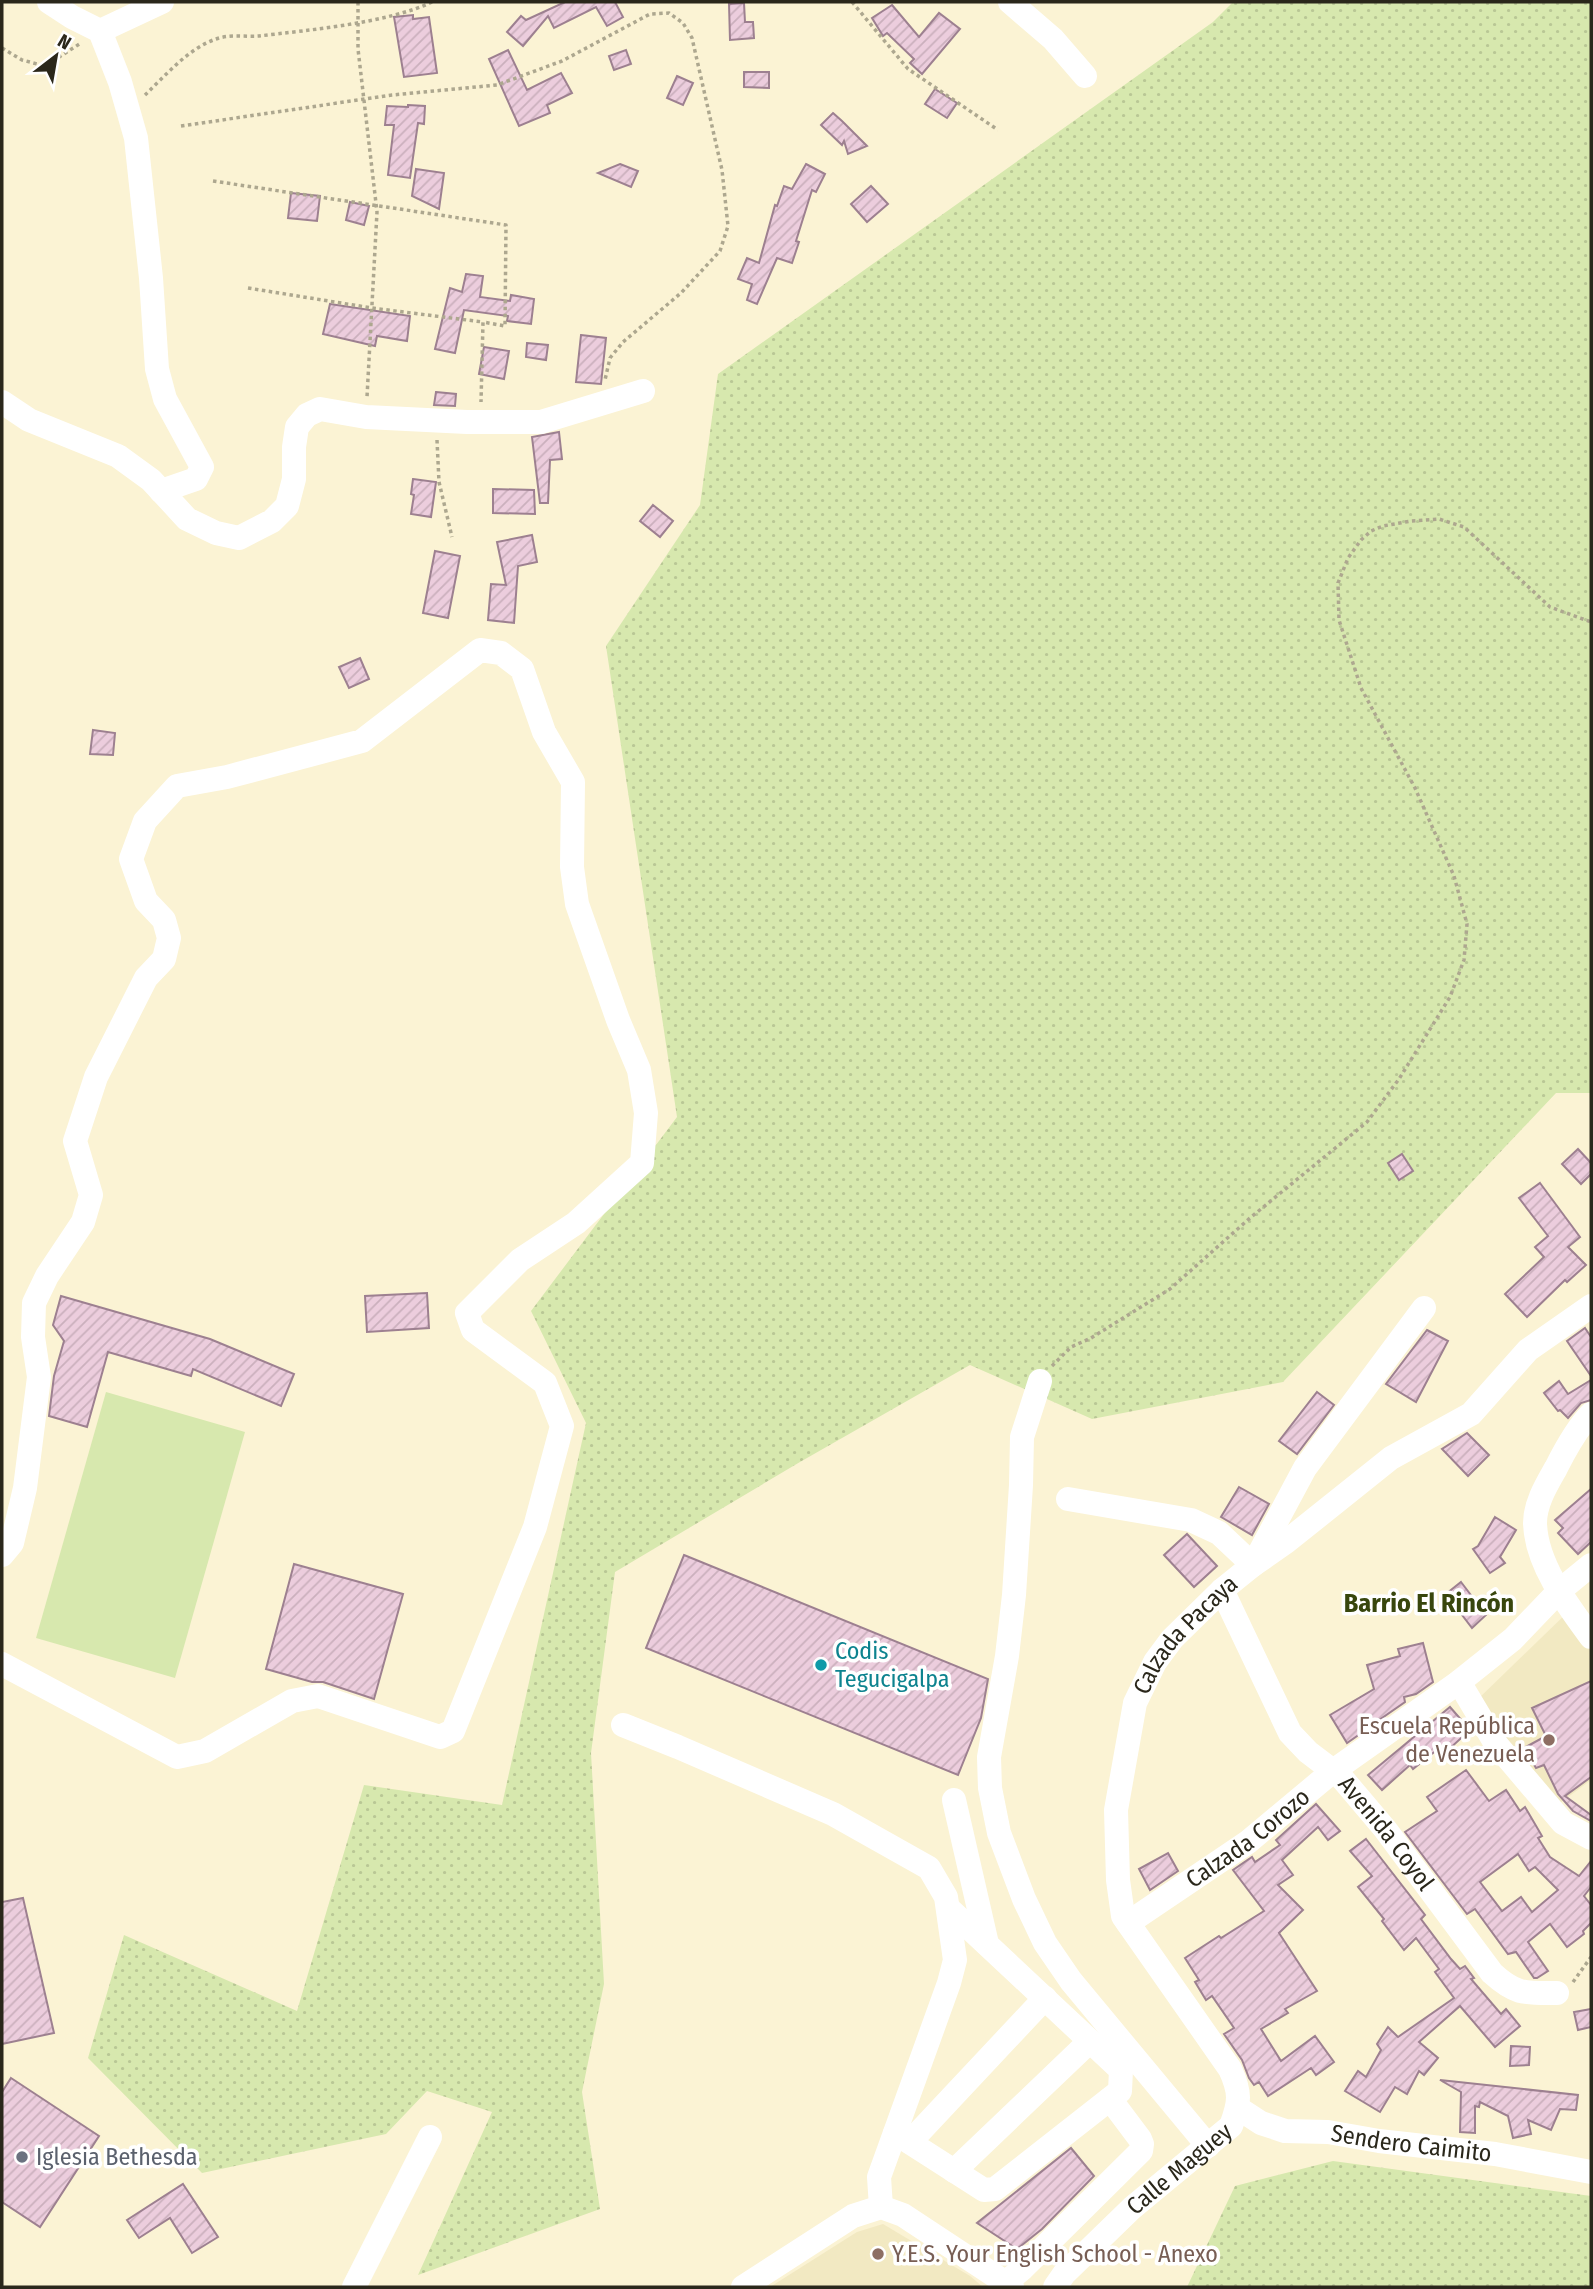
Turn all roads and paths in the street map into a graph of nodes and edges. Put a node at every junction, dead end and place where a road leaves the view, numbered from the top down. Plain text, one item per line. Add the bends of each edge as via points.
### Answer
1 (49, 2) edge
2 (162, 2) edge
3 (358, 2) edge
4 (432, 2) edge
5 (852, 2) edge
6 (1010, 2) edge
7 (358, 22) junction
8 (100, 31) junction
9 (2, 48) edge
10 (1085, 76) dead end
11 (364, 101) junction
12 (128, 110) junction
13 (181, 126) dead end
14 (998, 130) dead end
15 (213, 181) dead end
16 (376, 207) junction
17 (248, 288) dead end
18 (372, 308) junction
19 (483, 322) junction
20 (643, 391) dead end
21 (2, 402) edge
22 (605, 402) junction
23 (366, 417) junction
24 (436, 420) junction
25 (480, 422) junction
26 (161, 491) junction
27 (452, 537) dead end
28 (1591, 622) edge
29 (1591, 1306) edge
30 (1424, 1308) dead end
31 (1040, 1381) joint
32 (1591, 1414) edge
33 (1068, 1499) dead end
34 (2, 1555) edge
35 (1253, 1565) junction
36 (1591, 1565) edge
37 (1222, 1591) junction
38 (1558, 1592) junction
39 (1591, 1637) edge
40 (2, 1664) edge
41 (1459, 1682) junction
42 (623, 1726) dead end
43 (1333, 1771) junction
44 (954, 1800) dead end
45 (1591, 1838) edge
46 (948, 1908) junction
47 (1128, 1923) junction
48 (987, 1944) junction
49 (1591, 1957) edge
50 (1557, 1993) joint
51 (1045, 1998) junction
52 (1090, 2041) junction
53 (1110, 2099) junction
54 (1238, 2108) junction
55 (430, 2137) dead end
56 (902, 2137) junction
57 (1208, 2146) junction
58 (954, 2171) junction
59 (1591, 2172) edge
60 (881, 2207) junction
61 (1008, 2285) edge
62 (354, 2287) edge
63 (743, 2287) edge
64 (1055, 2287) edge

1 - 8 street
2 - 8 street
3 - 7 path
4 - 7 path
5 - 14 path via 908,69
6 - 10 street via 1053,38
7 - 11 path
7 - 12 path via 218,38 194,50
8 - 9 path via 45,65 22,60
8 - 12 street
11 - 13 path
11 - 16 path
11 - 22 path via 497,85 562,61 650,14 669,13 683,23 692,38 722,170 728,226 720,251 610,358
12 - 26 street via 136,138 157,369 164,399 202,467 196,479
15 - 16 path
16 - 18 path
16 - 19 path via 506,225 505,326
17 - 18 path
18 - 19 path
18 - 23 path
19 - 25 path
20 - 22 street
21 - 26 street via 29,420 118,456
22 - 25 street via 541,422
23 - 24 street
23 - 26 street via 320,409 307,415 297,427 294,479 287,506 272,521 239,538 187,519
24 - 25 street
24 - 27 path via 439,482
28 - 31 path via 1550,607 1464,527 1439,519 1411,522 1383,526 1361,540 1338,583 1339,620 1361,688 1415,788 1454,876 1468,924 1464,960 1450,997 1367,1122 1170,1289 1071,1347
29 - 35 street, Calzada Pacaya via 1528,1350 1471,1414 1391,1458
30 - 35 street via 1305,1468
31 - 57 street via 1022,1437 1014,1595 989,1757 989,1788 999,1833 1024,1899 1052,1952
32 - 38 street via 1541,1495 1535,1522
33 - 35 street via 1191,1520 1219,1533
34 - 40 street via 12,1543 25,1488 36,1405 39,1377 34,1303 83,1222 91,1195 75,1141 96,1077 146,978 164,958 169,938 164,919 146,901 131,859 145,821 177,786 362,741 480,650 502,653 522,669 544,732 573,782 572,867 577,905 639,1070 646,1114 642,1163 576,1223 520,1260 467,1313 473,1330 545,1383 562,1426 535,1527 453,1731 440,1737 318,1696 306,1697 205,1751 177,1757
35 - 37 street, Calzada Pacaya
36 - 38 street, Calzada Corozo
37 - 43 street, Avenida Coyol via 1290,1733
37 - 47 street, Calzada Pacaya via 1154,1662 1135,1703 1116,1810 1118,1880
38 - 39 street
38 - 41 street, Calzada Corozo via 1513,1639
41 - 43 street, Calzada Corozo
41 - 45 street via 1496,1744 1555,1814
42 - 46 street via 845,1821 929,1868 947,1897
43 - 47 street, Calzada Corozo via 1248,1842
43 - 50 street, Avenida Coyol via 1385,1829 1492,1973 1508,1988
44 - 48 street
46 - 48 street
46 - 56 street via 955,1959
47 - 54 street, Calzada Pacaya via 1230,2069 1239,2089
48 - 51 street
49 - 50 path via 1574,1981
51 - 52 street
51 - 56 street
52 - 53 street via 1121,2070 1120,2091
52 - 58 street
53 - 58 street via 995,2189 984,2190
53 - 61 street via 1140,2139 1140,2151
54 - 57 street, Calle Maguey via 1231,2126
54 - 59 street, Sendero Caimito via 1285,2131 1328,2132 1495,2154
55 - 62 street
56 - 58 street
56 - 60 street via 879,2177
57 - 64 street, Calle Maguey via 1132,2208
60 - 61 street via 903,2215
60 - 63 street via 853,2216

